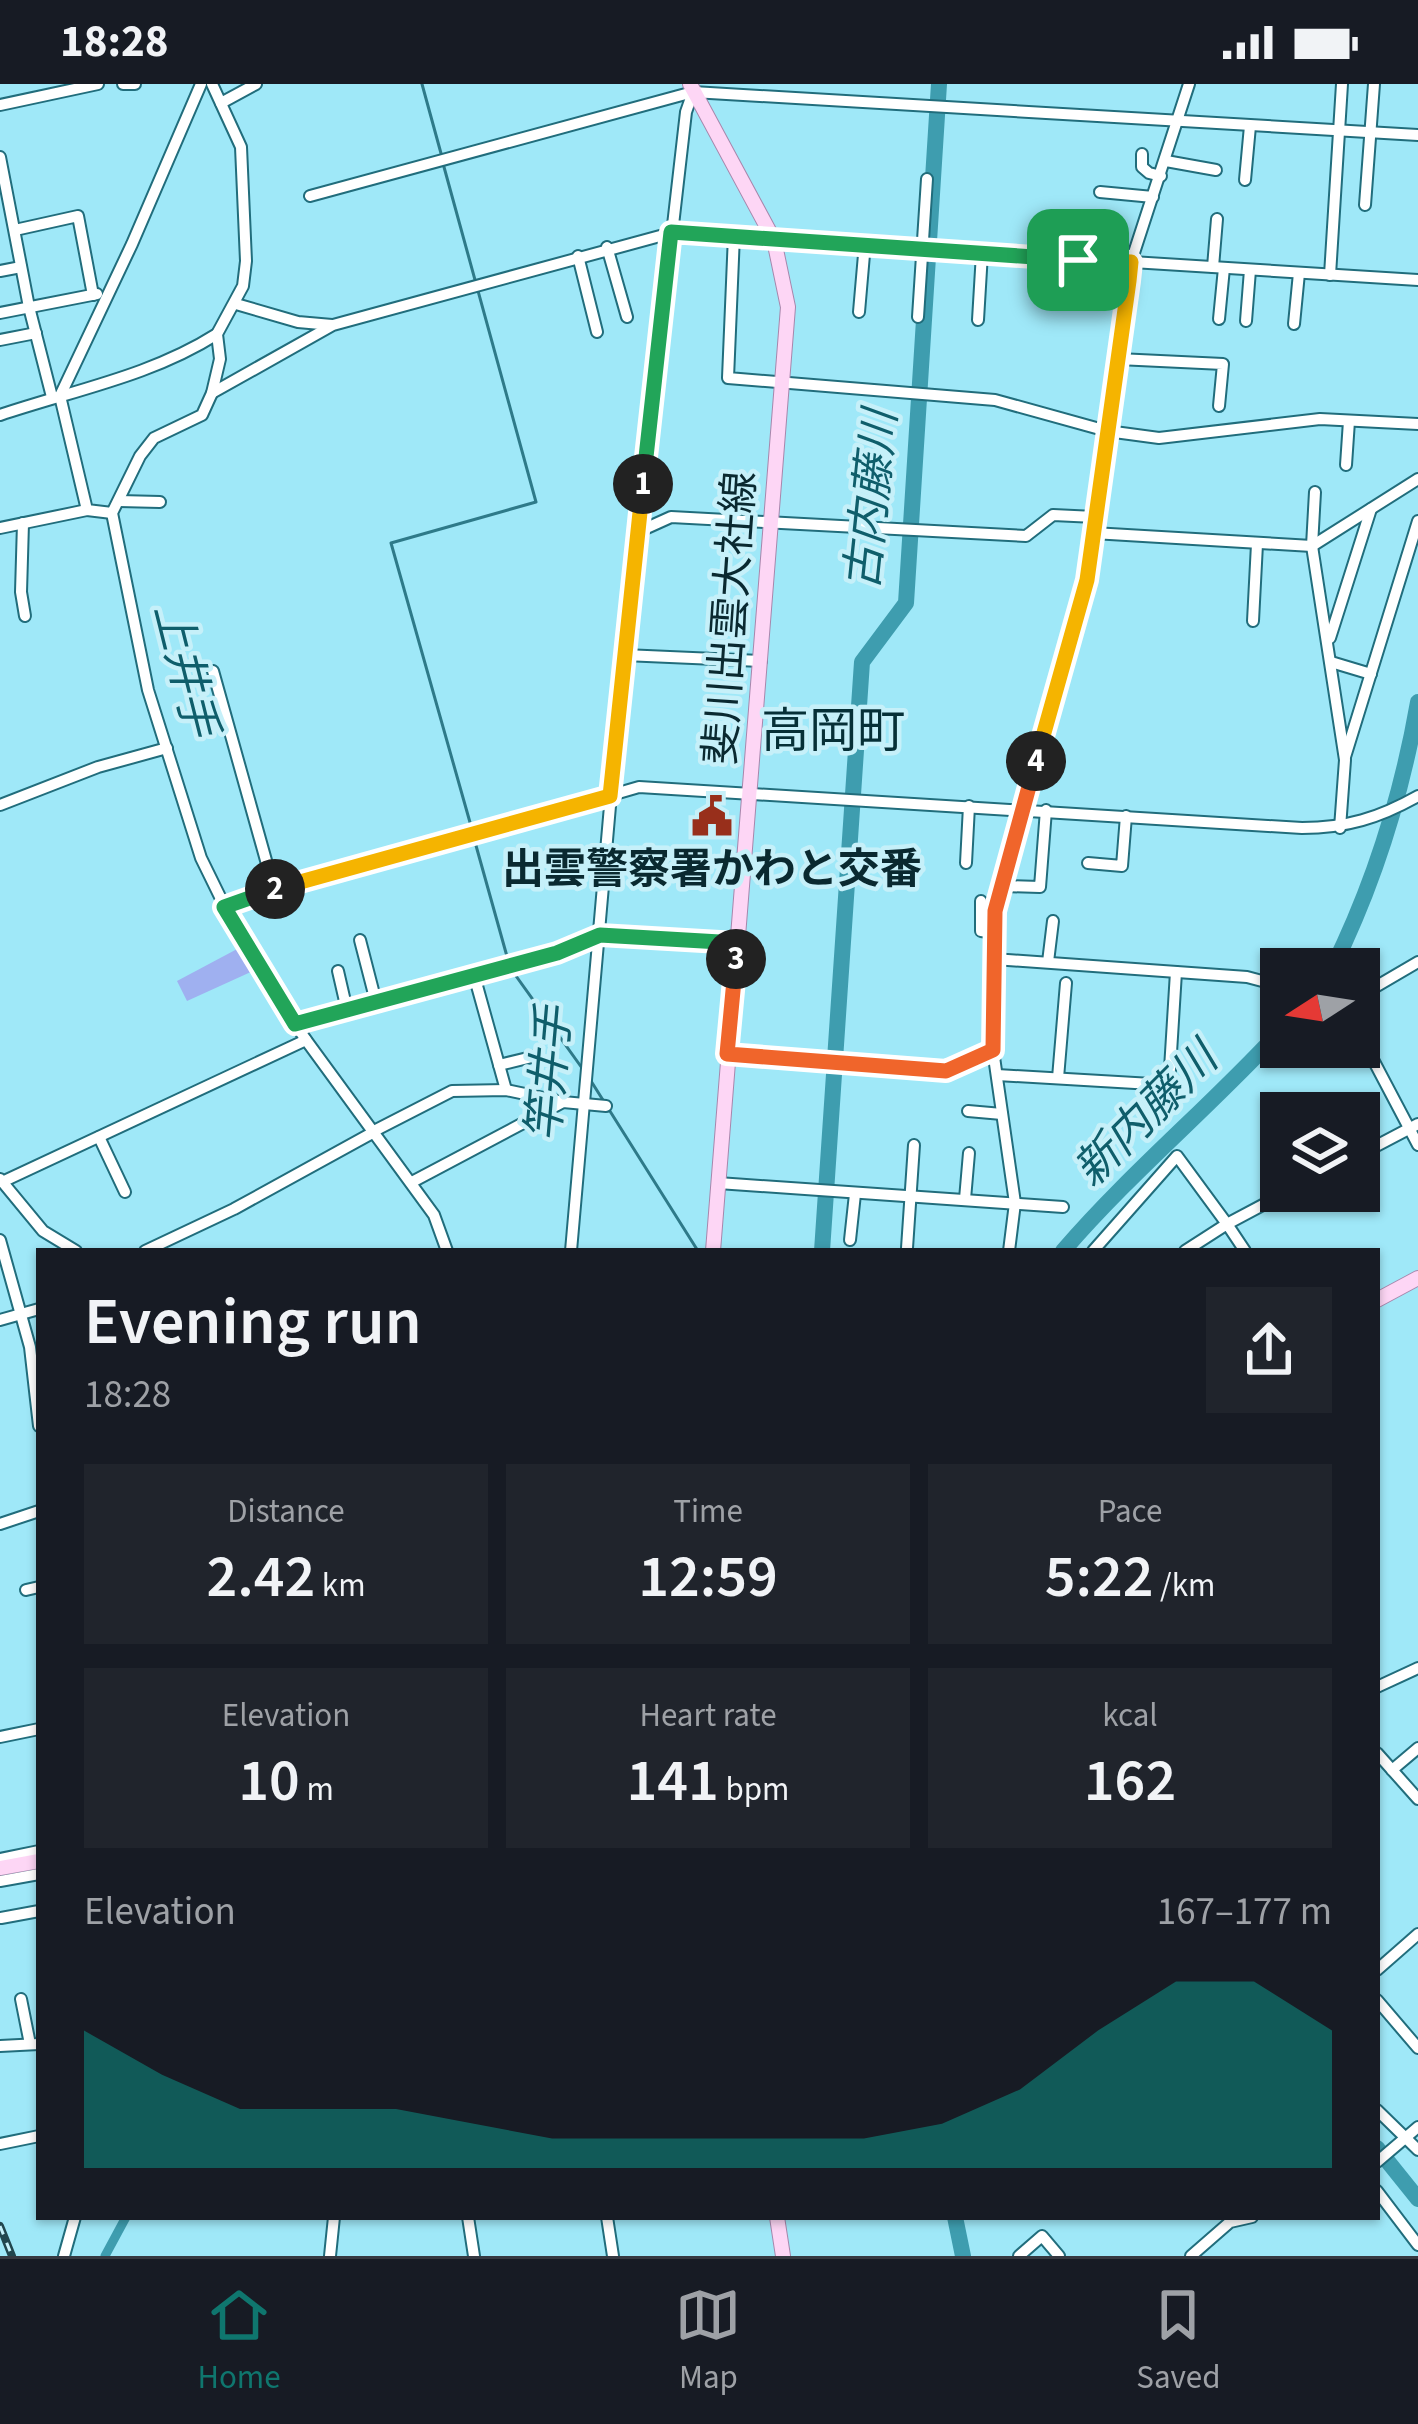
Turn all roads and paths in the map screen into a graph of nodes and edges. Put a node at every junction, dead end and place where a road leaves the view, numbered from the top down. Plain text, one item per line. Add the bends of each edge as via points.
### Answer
1 (98, 84) edge
2 (123, 84) edge
3 (135, 84) edge
4 (201, 84) edge
5 (212, 84) edge
6 (256, 84) edge
7 (1189, 84) edge
8 (1342, 84) edge
9 (1374, 84) edge
10 (691, 86) edge
11 (221, 103) junction
12 (0, 105) edge
13 (1179, 120) junction
14 (1250, 126) junction
15 (1338, 133) junction
16 (1370, 134) junction
17 (1418, 135) edge
18 (1142, 154) dead end
19 (0, 157) edge
20 (1166, 160) junction
21 (1216, 170) dead end
22 (1160, 176) junction
23 (927, 179) dead end
24 (1245, 180) dead end
25 (1100, 191) dead end
26 (310, 196) dead end
27 (1153, 197) junction
28 (1365, 206) dead end
29 (1217, 219) dead end
30 (15, 230) junction
31 (671, 232) junction
32 (734, 235) junction
33 (774, 240) junction
34 (865, 243) junction
35 (607, 247) junction
36 (924, 249) junction
37 (982, 253) junction
38 (578, 256) junction
39 (1131, 262) junction
40 (21, 267) junction
41 (1218, 268) junction
42 (1250, 270) junction
43 (0, 271) edge
44 (1299, 273) junction
45 (1330, 275) junction
46 (1418, 280) edge
47 (106, 292) junction
48 (93, 295) junction
49 (236, 304) junction
50 (29, 307) junction
51 (0, 313) edge
52 (859, 313) dead end
53 (627, 317) dead end
54 (918, 317) dead end
55 (1219, 319) dead end
56 (978, 320) dead end
57 (1246, 321) dead end
58 (1294, 324) dead end
59 (333, 326) junction
60 (597, 332) dead end
61 (36, 333) junction
62 (217, 334) junction
63 (0, 340) edge
64 (1118, 359) junction
65 (784, 382) junction
66 (212, 393) junction
67 (56, 396) junction
68 (1219, 406) dead end
69 (0, 415) edge
70 (1349, 421) junction
71 (1418, 424) edge
72 (1107, 431) junction
73 (1346, 465) dead end
74 (1418, 479) edge
75 (1315, 491) dead end
76 (160, 502) dead end
77 (116, 507) junction
78 (1371, 509) junction
79 (87, 510) junction
80 (1095, 517) junction
81 (772, 521) junction
82 (1418, 521) edge
83 (23, 523) junction
84 (0, 528) edge
85 (640, 531) junction
86 (1093, 533) junction
87 (1257, 544) junction
88 (1312, 546) junction
89 (26, 616) dead end
90 (1252, 622) dead end
91 (1329, 643) junction
92 (624, 655) junction
93 (761, 661) junction
94 (1331, 662) junction
95 (213, 671) dead end
96 (1371, 674) junction
97 (166, 748) junction
98 (1345, 760) junction
99 (751, 795) junction
100 (610, 796) junction
101 (1413, 798) edge
102 (0, 805) edge
103 (969, 806) junction
104 (1025, 809) junction
105 (1046, 810) junction
106 (1126, 816) junction
107 (1340, 828) junction
108 (966, 862) dead end
109 (1088, 863) dead end
110 (1003, 886) junction
111 (274, 889) junction
112 (981, 901) dead end
113 (224, 907) junction
114 (1053, 921) dead end
115 (995, 933) junction
116 (600, 935) junction
117 (360, 940) dead end
118 (737, 943) junction
119 (994, 959) junction
120 (1048, 962) junction
121 (1418, 962) edge
122 (338, 971) dead end
123 (1176, 971) junction
124 (474, 976) junction
125 (1260, 978) edge
126 (1066, 983) dead end
127 (1380, 984) edge
128 (376, 1002) junction
129 (347, 1010) junction
130 (295, 1024) junction
131 (306, 1040) junction
132 (993, 1050) junction
133 (727, 1054) junction
134 (536, 1056) dead end
135 (499, 1065) junction
136 (1379, 1068) edge
137 (997, 1075) junction
138 (1058, 1078) junction
139 (506, 1090) junction
140 (563, 1102) junction
141 (584, 1103) junction
142 (606, 1106) dead end
143 (968, 1111) dead end
144 (1002, 1114) junction
145 (1414, 1126) edge
146 (374, 1132) junction
147 (99, 1137) junction
148 (1380, 1143) edge
149 (914, 1145) dead end
150 (1418, 1145) edge
151 (969, 1153) dead end
152 (1, 1181) edge
153 (412, 1182) junction
154 (718, 1183) junction
155 (125, 1192) dead end
156 (854, 1194) junction
157 (912, 1195) junction
158 (965, 1199) junction
159 (1016, 1203) junction
160 (1260, 1206) edge
161 (1063, 1207) dead end
162 (1227, 1224) junction
163 (187, 1231) junction
164 (1103, 1239) junction
165 (0, 1240) edge
166 (850, 1240) dead end
167 (71, 1248) edge
168 (151, 1248) edge
169 (186, 1248) edge
170 (445, 1248) edge
171 (571, 1248) edge
172 (713, 1248) edge
173 (907, 1248) dead end
174 (1009, 1248) edge
175 (1096, 1248) edge
176 (1109, 1248) edge
177 (1190, 1248) edge
178 (1243, 1248) edge
179 (1418, 1278) edge
180 (1380, 1298) edge
181 (36, 1310) edge
182 (22, 1317) junction
183 (0, 1320) edge
184 (36, 1407) edge
185 (36, 1512) edge
186 (0, 1524) edge
187 (1418, 1668) edge
188 (1380, 1684) edge
189 (36, 1731) edge
190 (0, 1737) edge
191 (1418, 1748) edge
192 (1380, 1756) edge
193 (1392, 1770) junction
194 (1418, 1799) edge
195 (36, 1852) edge
196 (36, 1861) edge
197 (0, 1864) edge
198 (36, 1875) edge
199 (0, 1881) edge
200 (36, 1911) edge
201 (1, 1914) edge
202 (4, 1934) dead end
203 (1418, 1934) edge
204 (1380, 1967) edge
205 (21, 1999) dead end
206 (1380, 2004) edge
207 (34, 2044) edge
208 (0, 2046) edge
209 (1418, 2048) edge
210 (1380, 2113) edge
211 (1418, 2127) edge
212 (36, 2136) edge
213 (1403, 2140) junction
214 (0, 2144) edge
215 (1418, 2150) edge
216 (1380, 2159) edge
217 (1380, 2196) edge
218 (74, 2220) edge
219 (334, 2220) edge
220 (468, 2220) edge
221 (607, 2220) edge
222 (778, 2220) edge
223 (1239, 2220) edge
224 (1418, 2245) edge
225 (64, 2256) edge
226 (330, 2256) edge
227 (474, 2256) edge
228 (613, 2256) edge
229 (784, 2256) edge
230 (1019, 2256) edge
231 (1059, 2256) edge
232 (1191, 2256) edge

1 - 12 street
2 - 3 street
4 - 47 street
5 - 11 street
6 - 11 street
7 - 13 street
8 - 15 street
9 - 16 street
10 - 13 street
10 - 26 street
10 - 31 street
10 - 33 main road, 斐川出雲大社線
11 - 49 street via 241,147 246,261
13 - 14 street
13 - 20 street
14 - 15 street
14 - 24 street
15 - 16 street
15 - 45 street
16 - 17 street
16 - 28 street
18 - 22 street via 1142,167
19 - 30 street
20 - 21 street
20 - 22 street
22 - 27 street
23 - 36 street
25 - 27 street
27 - 39 street
29 - 41 street
30 - 40 street
30 - 48 street via 78,216
31 - 32 street
31 - 35 street
31 - 85 street
32 - 33 street
32 - 65 street via 728,378
33 - 34 street
33 - 65 main road, 斐川出雲大社線 via 788,308
34 - 36 street
34 - 52 street
35 - 38 street
35 - 53 street
36 - 37 street
36 - 54 street
37 - 39 street
37 - 56 street
38 - 59 street
38 - 60 street
39 - 41 street
39 - 64 street
40 - 43 street
40 - 50 street
41 - 42 street
41 - 55 street
42 - 44 street
42 - 57 street
44 - 45 street
44 - 58 street
45 - 46 street
47 - 48 street
47 - 67 street
48 - 50 street
49 - 59 street
49 - 62 street
50 - 51 street
50 - 61 street
59 - 66 street
61 - 63 street
61 - 67 street
62 - 66 street
62 - 67 street via 118,380
64 - 68 street via 1223,364
64 - 72 street
65 - 72 street via 994,400
65 - 81 main road, 斐川出雲大社線
66 - 77 street via 202,415 154,438
67 - 69 street
67 - 79 street
70 - 71 street
70 - 72 street via 1159,438
70 - 73 street
72 - 80 street
74 - 78 street
75 - 88 street
76 - 77 street
77 - 79 street
77 - 97 street
78 - 88 street
78 - 91 street
79 - 83 street
80 - 81 street via 1053,515 1026,536
80 - 86 street
81 - 85 street via 671,517
81 - 93 main road, 斐川出雲大社線
82 - 96 street
83 - 84 street
83 - 89 street
85 - 92 street
86 - 87 street
86 - 104 street
87 - 88 street
87 - 90 street
88 - 91 street
91 - 94 street
92 - 93 street
92 - 100 street
93 - 99 main road, 斐川出雲大社線
94 - 96 street
94 - 98 street
95 - 111 street
96 - 98 street
97 - 102 street
97 - 113 street
98 - 107 street
99 - 100 street via 639,787
99 - 103 street
99 - 118 main road, 斐川出雲大社線
100 - 111 street
100 - 116 street
101 - 107 street
103 - 104 street
103 - 108 street
104 - 105 street
104 - 110 street
105 - 106 street
105 - 110 street via 1040,887
106 - 107 street
106 - 109 street via 1122,866
110 - 115 street
111 - 113 street
112 - 115 street via 981,931
113 - 130 street
114 - 120 street
115 - 119 street
116 - 118 street
116 - 124 street
116 - 141 street
117 - 128 street
118 - 133 main road, 斐川出雲大社線
119 - 120 street
119 - 132 street
120 - 123 street
121 - 127 street
122 - 129 street
123 - 125 street
123 - 138 street via 1169,1085
124 - 128 street
124 - 135 street
126 - 138 street
128 - 129 street
129 - 130 street
130 - 131 street
131 - 146 street
131 - 147 street
132 - 133 street via 946,1071
132 - 137 street
133 - 154 main road, 斐川出雲大社線
134 - 135 street
135 - 139 street
136 - 145 street
137 - 138 street
137 - 144 street
139 - 140 street
139 - 146 street via 452,1091
140 - 141 street
140 - 153 street
141 - 142 street
141 - 171 street
143 - 144 street
144 - 159 street
145 - 148 street
145 - 150 street
146 - 153 street
146 - 163 street
147 - 152 street
147 - 155 street
149 - 157 street
151 - 158 street
152 - 167 street via 43,1231
153 - 170 street
154 - 156 street
154 - 172 main road, 斐川出雲大社線
156 - 157 street
156 - 166 street
157 - 158 street
157 - 173 street
158 - 159 street
159 - 161 street
159 - 174 street
160 - 162 street
162 - 164 street via 1177,1156
162 - 177 street
162 - 178 street
163 - 168 street
163 - 169 street
164 - 175 street
164 - 176 street
165 - 182 street
179 - 180 main road
181 - 182 street
182 - 183 street
182 - 184 street
185 - 186 street
187 - 188 street
189 - 190 street
191 - 193 street
192 - 193 street
193 - 194 street
195 - 197 street
196 - 197 main road
198 - 199 street
200 - 201 street
201 - 202 street
203 - 204 street
205 - 207 street
206 - 209 street
207 - 208 street
210 - 213 street
211 - 213 street
212 - 214 street
213 - 215 street
213 - 216 street
217 - 224 street
218 - 225 street
219 - 226 street
220 - 227 street
221 - 228 street
222 - 229 main road
223 - 232 street
230 - 231 street via 1042,2236

